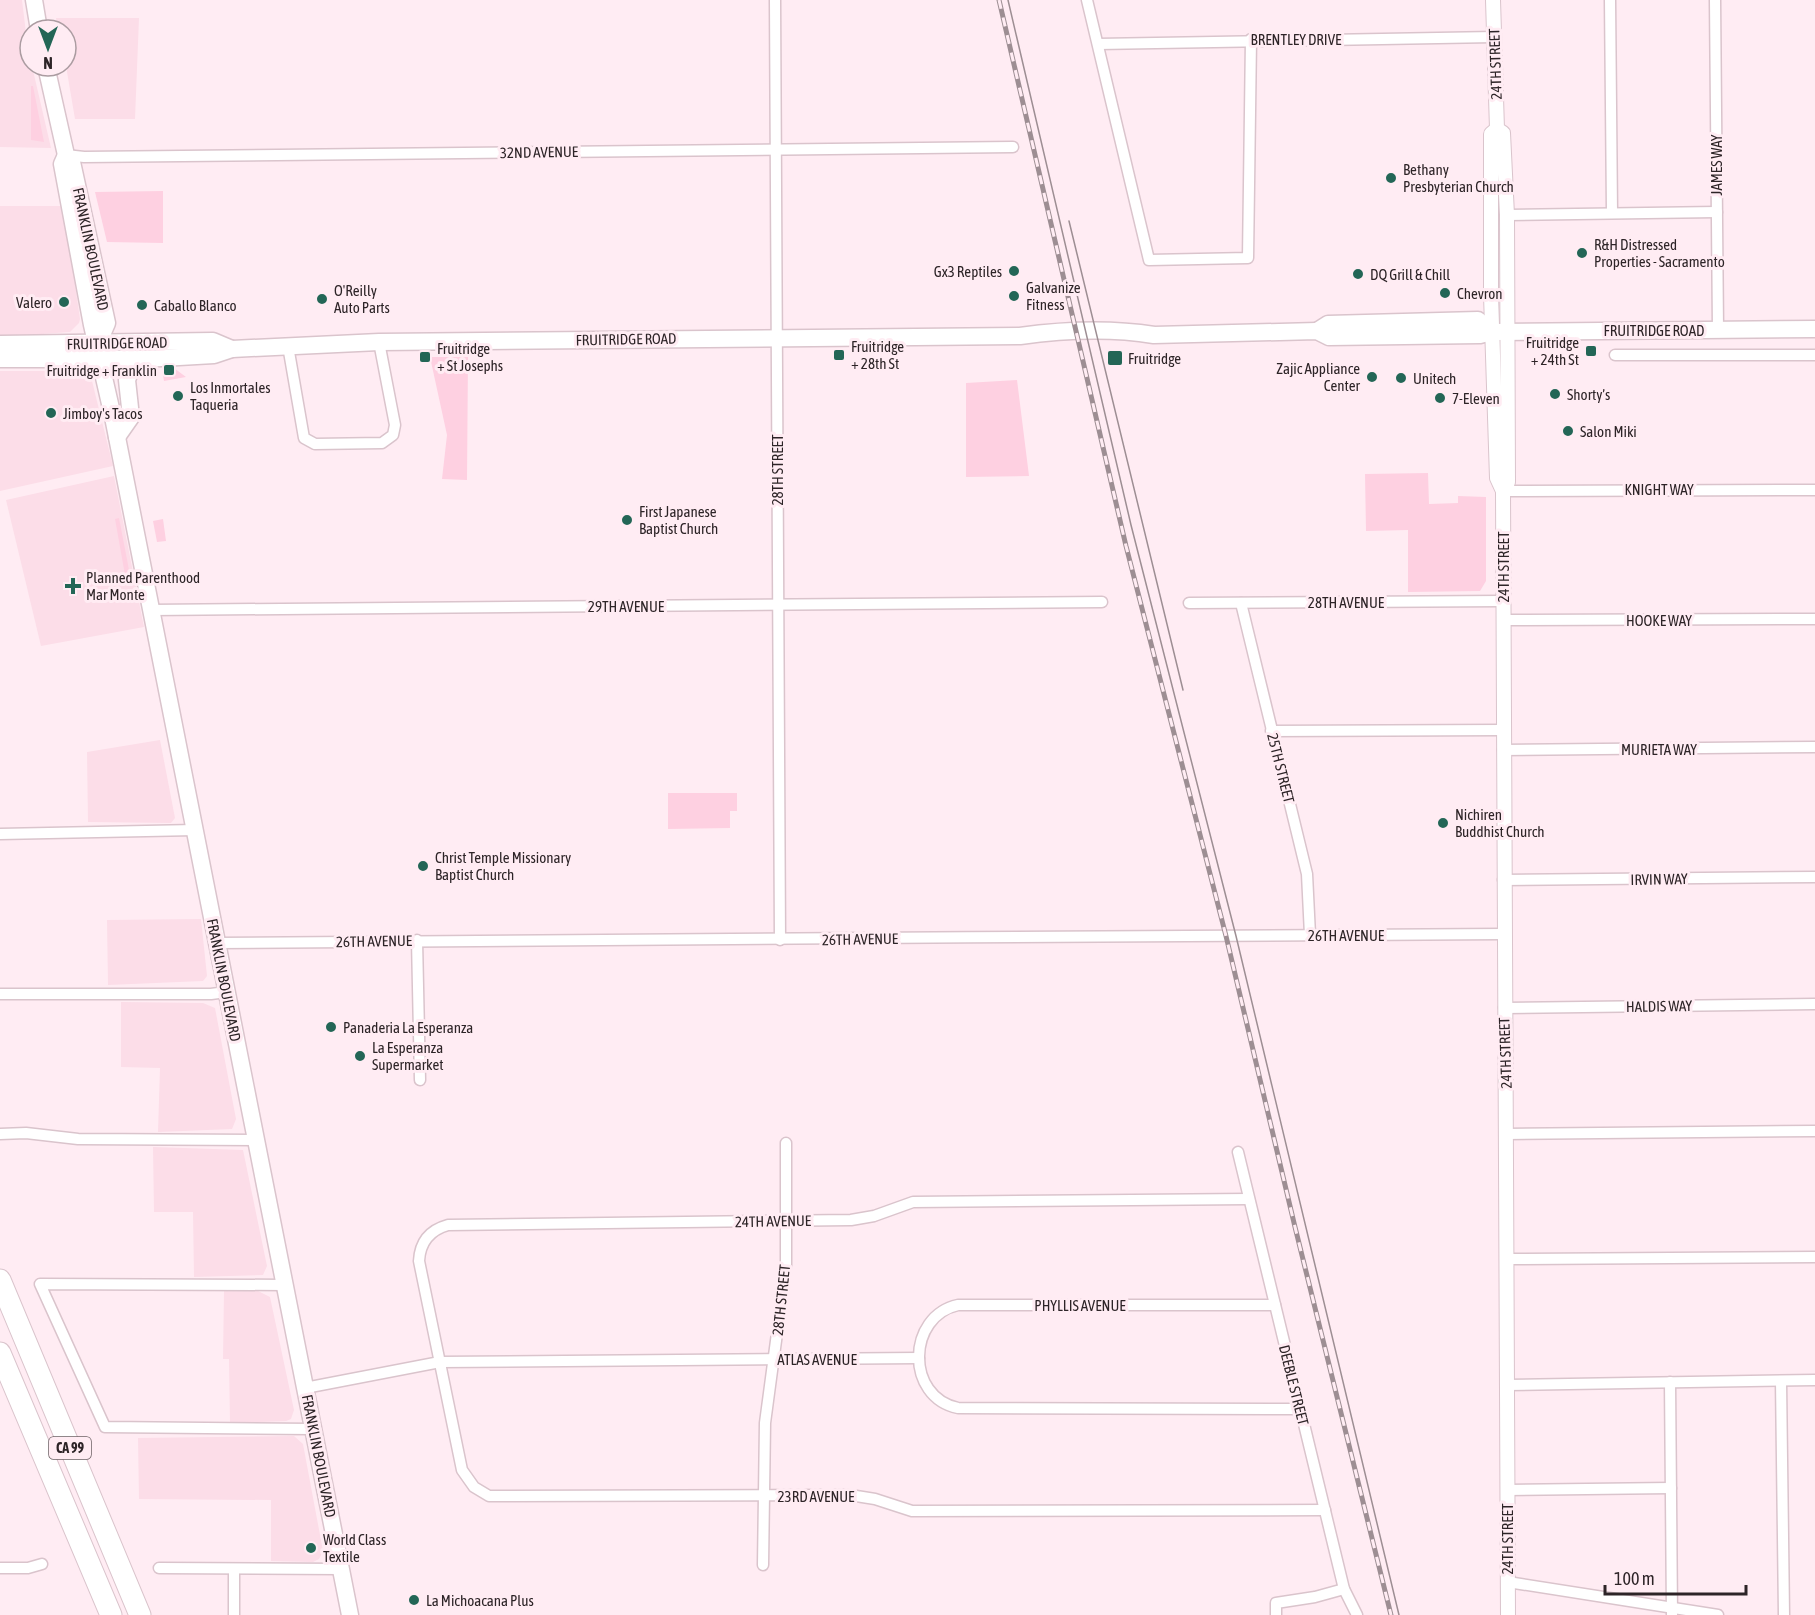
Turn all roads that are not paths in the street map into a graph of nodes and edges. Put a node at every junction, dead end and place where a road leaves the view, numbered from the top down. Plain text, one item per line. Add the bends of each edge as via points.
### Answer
1 (34, 0) edge
2 (775, 0) edge
3 (1086, 0) edge
4 (1493, 0) edge
5 (1610, 0) edge
6 (1715, 0) edge
7 (37, 18) edge
8 (1494, 37) junction
9 (1251, 39) junction
10 (1098, 44) junction
11 (49, 78) edge
12 (1497, 129) junction
13 (1013, 147) dead end
14 (776, 149) junction
15 (66, 155) junction
16 (1612, 212) junction
17 (1717, 212) junction
18 (1507, 215) junction
19 (84, 273) junction
20 (1815, 329) edge
21 (1718, 330) junction
22 (1500, 332) junction
23 (777, 338) junction
24 (379, 342) junction
25 (0, 344) edge
26 (59, 344) junction
27 (288, 346) junction
28 (232, 349) junction
29 (100, 351) junction
30 (1615, 355) dead end
31 (1815, 355) edge
32 (0, 359) edge
33 (144, 359) junction
34 (117, 437) junction
35 (1815, 490) edge
36 (1503, 491) junction
37 (1503, 601) junction
38 (1102, 602) dead end
39 (1190, 603) dead end
40 (1241, 603) junction
41 (778, 605) junction
42 (151, 610) junction
43 (1815, 619) edge
44 (1504, 620) junction
45 (1504, 730) junction
46 (1271, 731) junction
47 (1815, 747) edge
48 (1503, 750) junction
49 (195, 830) junction
50 (0, 834) edge
51 (1815, 877) edge
52 (1503, 880) junction
53 (1504, 934) junction
54 (1310, 935) junction
55 (417, 940) junction
56 (780, 940) junction
57 (217, 944) junction
58 (226, 992) junction
59 (0, 994) edge
60 (1815, 1005) edge
61 (1504, 1008) junction
62 (420, 1080) dead end
63 (1815, 1131) edge
64 (0, 1134) edge
65 (1506, 1134) junction
66 (256, 1140) junction
67 (786, 1143) dead end
68 (1238, 1152) dead end
69 (1250, 1199) junction
70 (786, 1221) junction
71 (1815, 1257) edge
72 (1507, 1259) junction
73 (0, 1280) edge
74 (285, 1286) junction
75 (1275, 1305) junction
76 (0, 1353) edge
77 (920, 1358) junction
78 (773, 1359) junction
79 (440, 1362) junction
80 (1815, 1380) edge
81 (1781, 1381) junction
82 (1670, 1382) junction
83 (1506, 1385) junction
84 (305, 1388) junction
85 (1300, 1409) junction
86 (313, 1429) junction
87 (1671, 1488) junction
88 (1507, 1490) junction
89 (763, 1496) junction
90 (1324, 1510) junction
91 (42, 1564) dead end
92 (763, 1565) dead end
93 (0, 1568) edge
94 (159, 1568) dead end
95 (234, 1569) junction
96 (341, 1569) junction
97 (1508, 1582) junction
98 (1344, 1589) junction
99 (1672, 1611) edge
100 (111, 1615) edge
101 (140, 1615) edge
102 (234, 1615) edge
103 (350, 1615) edge
104 (1276, 1615) edge
105 (1357, 1615) edge
106 (1508, 1615) edge
107 (1718, 1615) edge
108 (1784, 1615) edge

1 - 7 main road
2 - 14 street, 28TH STREET
3 - 10 street
4 - 8 street, 24TH STREET
5 - 16 street
6 - 17 street, JAMES WAY
8 - 9 street, BRENTLEY DRIVE
8 - 12 street, 24TH STREET
9 - 10 street, BRENTLEY DRIVE
9 - 10 street via 1248,258 1149,260
11 - 15 main road, FRANKLIN BOULEVARD
12 - 18 street, 24TH STREET via 1503,133
12 - 22 street, 24TH STREET via 1491,134
13 - 14 street, 32ND AVENUE
14 - 15 street, 32ND AVENUE
14 - 23 street, 28TH STREET
15 - 19 main road, FRANKLIN BOULEVARD via 62,164
15 - 29 main road, FRANKLIN BOULEVARD via 72,162 80,192 107,323
16 - 17 street
16 - 18 street
17 - 21 street, JAMES WAY
18 - 22 street, 24TH STREET
19 - 26 main road via 80,285 81,328
19 - 29 main road, FRANKLIN BOULEVARD
20 - 21 main road, FRUITRIDGE ROAD
21 - 22 main road, FRUITRIDGE ROAD
22 - 23 main road, FRUITRIDGE ROAD via 1478,320 1328,324 1317,331 1154,335 1053,331 1020,336
22 - 36 street, 24TH STREET via 1497,478
23 - 24 main road, FRUITRIDGE ROAD
23 - 41 street, 28TH STREET
24 - 27 main road, FRUITRIDGE ROAD
24 - 27 street via 395,425 393,435 382,443 315,444 304,438
25 - 26 main road, FRUITRIDGE ROAD
26 - 29 main road, FRUITRIDGE ROAD
27 - 28 main road, FRUITRIDGE ROAD
28 - 29 main road, FRUITRIDGE ROAD via 213,341
28 - 33 main road, FRUITRIDGE ROAD via 214,355
29 - 32 main road, FRUITRIDGE ROAD
29 - 33 main road, FRUITRIDGE ROAD
29 - 34 main road, FRANKLIN BOULEVARD
30 - 31 street
33 - 34 main road via 130,372 127,394 131,417
34 - 42 main road, FRANKLIN BOULEVARD
35 - 36 street, KNIGHT WAY
36 - 37 street, 24TH STREET
37 - 40 street, 28TH AVENUE
37 - 44 street, 24TH STREET
38 - 41 street, 29TH AVENUE
39 - 40 street, 28TH AVENUE
40 - 46 street, 25TH STREET
41 - 42 street, 29TH AVENUE
41 - 56 street, 28TH STREET
42 - 49 main road, FRANKLIN BOULEVARD
43 - 44 street, HOOKE WAY
44 - 45 street, 24TH STREET
45 - 46 street
45 - 48 street, 24TH STREET
46 - 54 street, 25TH STREET via 1308,882
47 - 48 street, MURIETA WAY
48 - 52 street, 24TH STREET
49 - 50 street
49 - 57 main road, FRANKLIN BOULEVARD
51 - 52 street, IRVIN WAY
52 - 53 street, 24TH STREET
53 - 54 street, 26TH AVENUE
53 - 61 street, 24TH STREET
54 - 56 street, 26TH AVENUE
55 - 56 street, 26TH AVENUE
55 - 57 street, 26TH AVENUE
55 - 62 street
57 - 58 main road, FRANKLIN BOULEVARD
58 - 59 street
58 - 66 main road, FRANKLIN BOULEVARD
60 - 61 street, HALDIS WAY
61 - 65 street, 24TH STREET
63 - 65 street
64 - 66 street via 78,1139
65 - 72 street, 24TH STREET
66 - 74 main road, FRANKLIN BOULEVARD
67 - 70 street, 28TH STREET
68 - 69 street, DEEBLE STREET
69 - 70 street, 24TH AVENUE via 913,1202 861,1219
69 - 75 street, DEEBLE STREET
70 - 78 street, 28TH STREET via 784,1293
70 - 79 street, 24TH AVENUE via 438,1228 422,1245 419,1261
71 - 72 street
72 - 83 street, 24TH STREET
73 - 101 highway, CA 99
74 - 84 main road, FRANKLIN BOULEVARD
74 - 86 street via 40,1284 105,1427
75 - 77 street, PHYLLIS AVENUE via 958,1305 941,1311 928,1323 921,1337
75 - 85 street, DEEBLE STREET
76 - 100 highway, CA 99
77 - 78 street, ATLAS AVENUE
77 - 85 street via 921,1376 930,1394 958,1408
78 - 79 street, ATLAS AVENUE
78 - 89 street, 28TH STREET via 765,1423
79 - 84 street, ATLAS AVENUE
79 - 89 street, 23RD AVENUE via 462,1470 474,1487 489,1496
80 - 81 street
81 - 82 street
81 - 108 street
82 - 83 street
82 - 87 street
83 - 88 street, 24TH STREET
84 - 86 main road, FRANKLIN BOULEVARD
85 - 90 street, DEEBLE STREET
86 - 96 main road, FRANKLIN BOULEVARD
87 - 88 street
87 - 99 street
88 - 97 street, 24TH STREET
89 - 90 street, 23RD AVENUE via 861,1496 912,1511
89 - 92 street, 28TH STREET
90 - 98 street, DEEBLE STREET
91 - 93 street
94 - 95 street
95 - 96 street
95 - 102 street
96 - 103 main road, FRANKLIN BOULEVARD
97 - 99 street
97 - 106 street, 24TH STREET
98 - 104 street via 1276,1603
98 - 105 street, DEEBLE STREET
99 - 107 street

